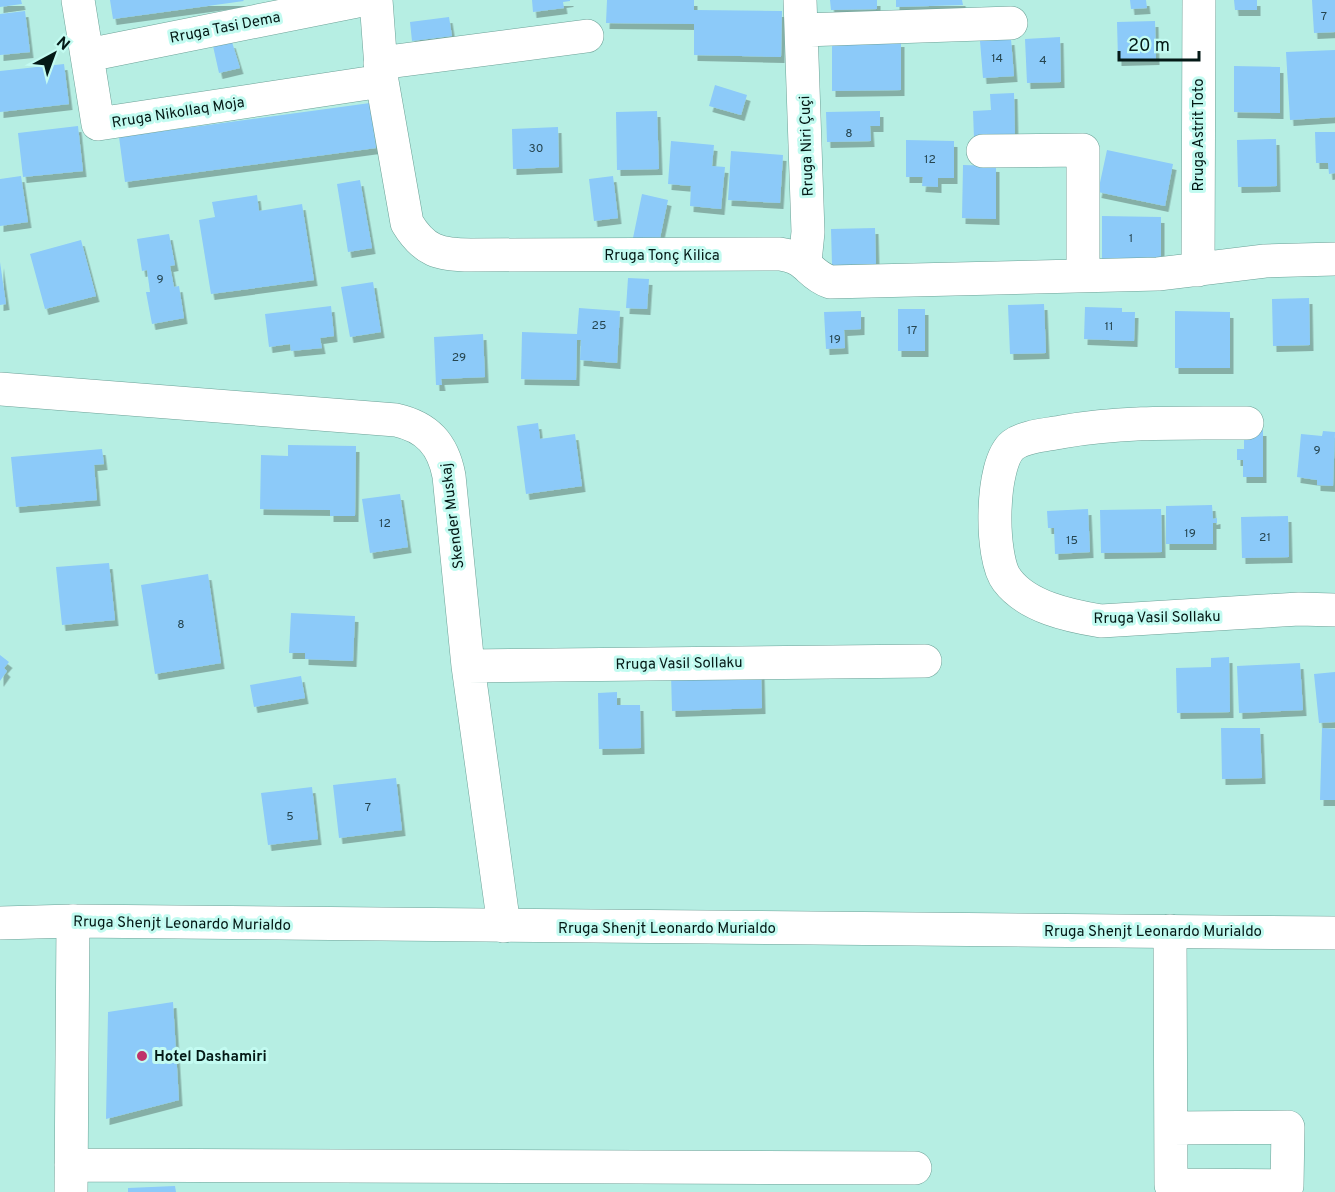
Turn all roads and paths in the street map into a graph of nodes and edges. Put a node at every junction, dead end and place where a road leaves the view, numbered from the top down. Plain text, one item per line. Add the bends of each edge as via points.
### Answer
1 (78, 0) edge
2 (362, 0) edge
3 (376, 0) edge
4 (1199, 0) edge
5 (802, 15) edge
6 (1011, 23) dead end
7 (587, 36) dead end
8 (88, 55) junction
9 (381, 72) junction
10 (983, 151) dead end
11 (1335, 259) edge
12 (805, 262) junction
13 (1198, 270) junction
14 (1083, 276) junction
15 (0, 389) edge
16 (1247, 423) dead end
17 (1335, 610) edge
18 (925, 661) dead end
19 (468, 666) junction
20 (73, 921) junction
21 (0, 923) edge
22 (504, 926) junction
23 (1170, 931) junction
24 (1335, 933) edge
25 (1172, 1128) dead end
26 (915, 1168) dead end
27 (71, 1179) edge

1 - 8 street, Rruga Nikollaq Moja
2 - 8 street, Rruga Tasi Dema
3 - 9 street
4 - 13 street, Rruga Astrit Toto
5 - 6 street, Rruga Niri Çuçi
5 - 12 street, Rruga Niri Çuçi via 808,232
7 - 9 street
8 - 9 street, Rruga Nikollaq Moja via 98,124
9 - 12 street, Rruga Tonç Kilica via 407,223 416,238 432,250 451,255 780,254
10 - 14 street via 1083,150
11 - 13 street, Rruga Tonç Kilica via 1265,261
12 - 14 street, Rruga Tonç Kilica via 819,278 830,282
13 - 14 street, Rruga Tonç Kilica
15 - 19 street, Skender Muskaj via 413,424 429,434 446,459
16 - 17 street, Rruga Vasil Sollaku via 1110,424 1049,434 1012,446 1004,457 995,492 1000,566 1006,580 1045,605 1072,616 1101,621
18 - 19 street, Rruga Vasil Sollaku
19 - 22 street, Skender Muskaj
20 - 21 street, Rruga Shenjt Leonardo Murialdo
20 - 22 street, Rruga Shenjt Leonardo Murialdo
20 - 27 street
22 - 23 street, Rruga Shenjt Leonardo Murialdo
23 - 24 street, Rruga Shenjt Leonardo Murialdo
23 - 25 street
26 - 27 street

